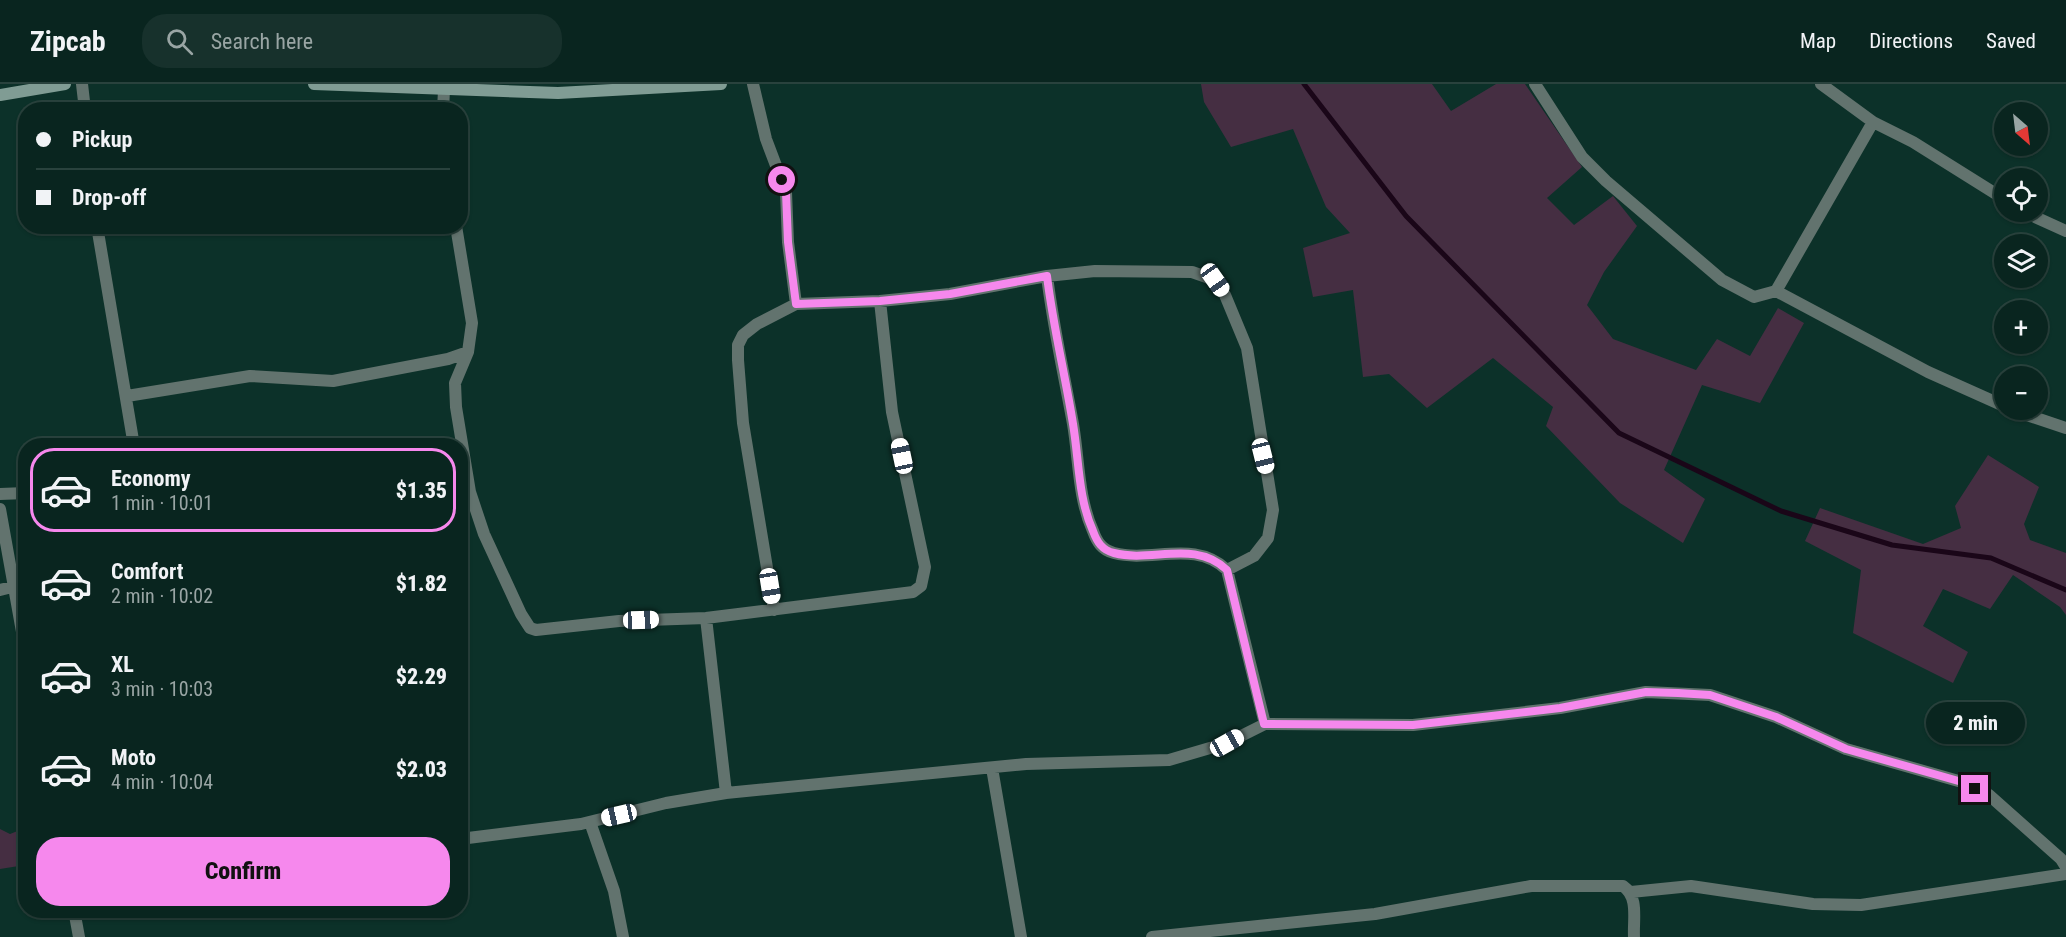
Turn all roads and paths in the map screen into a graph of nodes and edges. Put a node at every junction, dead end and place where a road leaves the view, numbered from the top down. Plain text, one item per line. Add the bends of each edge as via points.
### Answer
1 (65, 84) edge
2 (82, 84) edge
3 (314, 84) edge
4 (345, 84) edge
5 (722, 84) edge
6 (753, 84) edge
7 (1534, 84) edge
8 (1821, 84) edge
9 (708, 85) edge
10 (522, 88) edge
11 (444, 90) junction
12 (0, 95) edge
13 (84, 102) edge
14 (443, 102) edge
15 (1873, 122) junction
16 (1994, 193) edge
17 (2046, 222) edge
18 (2066, 231) edge
19 (98, 234) edge
20 (457, 234) edge
21 (1047, 276) junction
22 (1776, 291) junction
23 (880, 301) junction
24 (796, 304) junction
25 (468, 351) junction
26 (127, 396) junction
27 (1994, 402) edge
28 (2042, 420) edge
29 (2066, 428) edge
30 (133, 438) edge
31 (461, 438) edge
32 (468, 480) edge
33 (18, 493) edge
34 (0, 494) edge
35 (0, 509) edge
36 (1227, 570) junction
37 (6, 588) edge
38 (774, 610) junction
39 (706, 618) junction
40 (18, 628) edge
41 (1264, 724) junction
42 (992, 768) junction
43 (726, 793) junction
44 (590, 822) junction
45 (468, 838) edge
46 (2066, 867) edge
47 (2066, 874) edge
48 (1631, 892) junction
49 (76, 918) edge
50 (1272, 925) junction
51 (80, 937) edge
52 (623, 937) edge
53 (1021, 937) edge
54 (1152, 937) edge
55 (1277, 937) edge
56 (1634, 937) edge

1 - 12 street
2 - 13 street
3 - 4 street
4 - 11 street
5 - 9 street
6 - 24 street via 766,139 786,192
7 - 22 street via 1582,157 1606,181 1722,280 1754,297
8 - 15 street
9 - 10 street via 624,91
10 - 11 street
11 - 14 street
15 - 16 street
15 - 22 street
17 - 18 street
19 - 26 street
20 - 25 street via 472,323
21 - 23 street via 950,294
21 - 36 street via 1080,478 1092,530 1101,547 1114,553 1182,553 1215,559
21 - 36 street via 1095,271 1192,272 1215,280 1226,295 1247,348 1273,510 1268,538 1254,556
22 - 27 street via 1928,372
23 - 24 street
23 - 38 street via 892,412 925,567 921,586 913,592
24 - 38 street via 748,330 738,345 743,423
25 - 26 street via 448,359 333,381 250,376
25 - 31 street via 455,383
26 - 30 street
28 - 29 street
32 - 39 street via 484,534 525,623 536,630 619,621
33 - 34 street
35 - 37 street
36 - 41 street
37 - 40 street
38 - 39 street
39 - 43 street
41 - 42 street via 1227,743 1169,760
41 - 46 street via 1413,725 1560,708 1646,692 1710,695 1776,717 1846,749 1962,782 1989,795
42 - 43 street
42 - 53 street
43 - 44 street
44 - 45 street
44 - 52 street via 614,891
47 - 48 street via 1861,905 1813,904 1691,886
48 - 50 street via 1623,886 1531,886 1375,914
48 - 56 street
49 - 51 street
50 - 54 street
50 - 55 street

